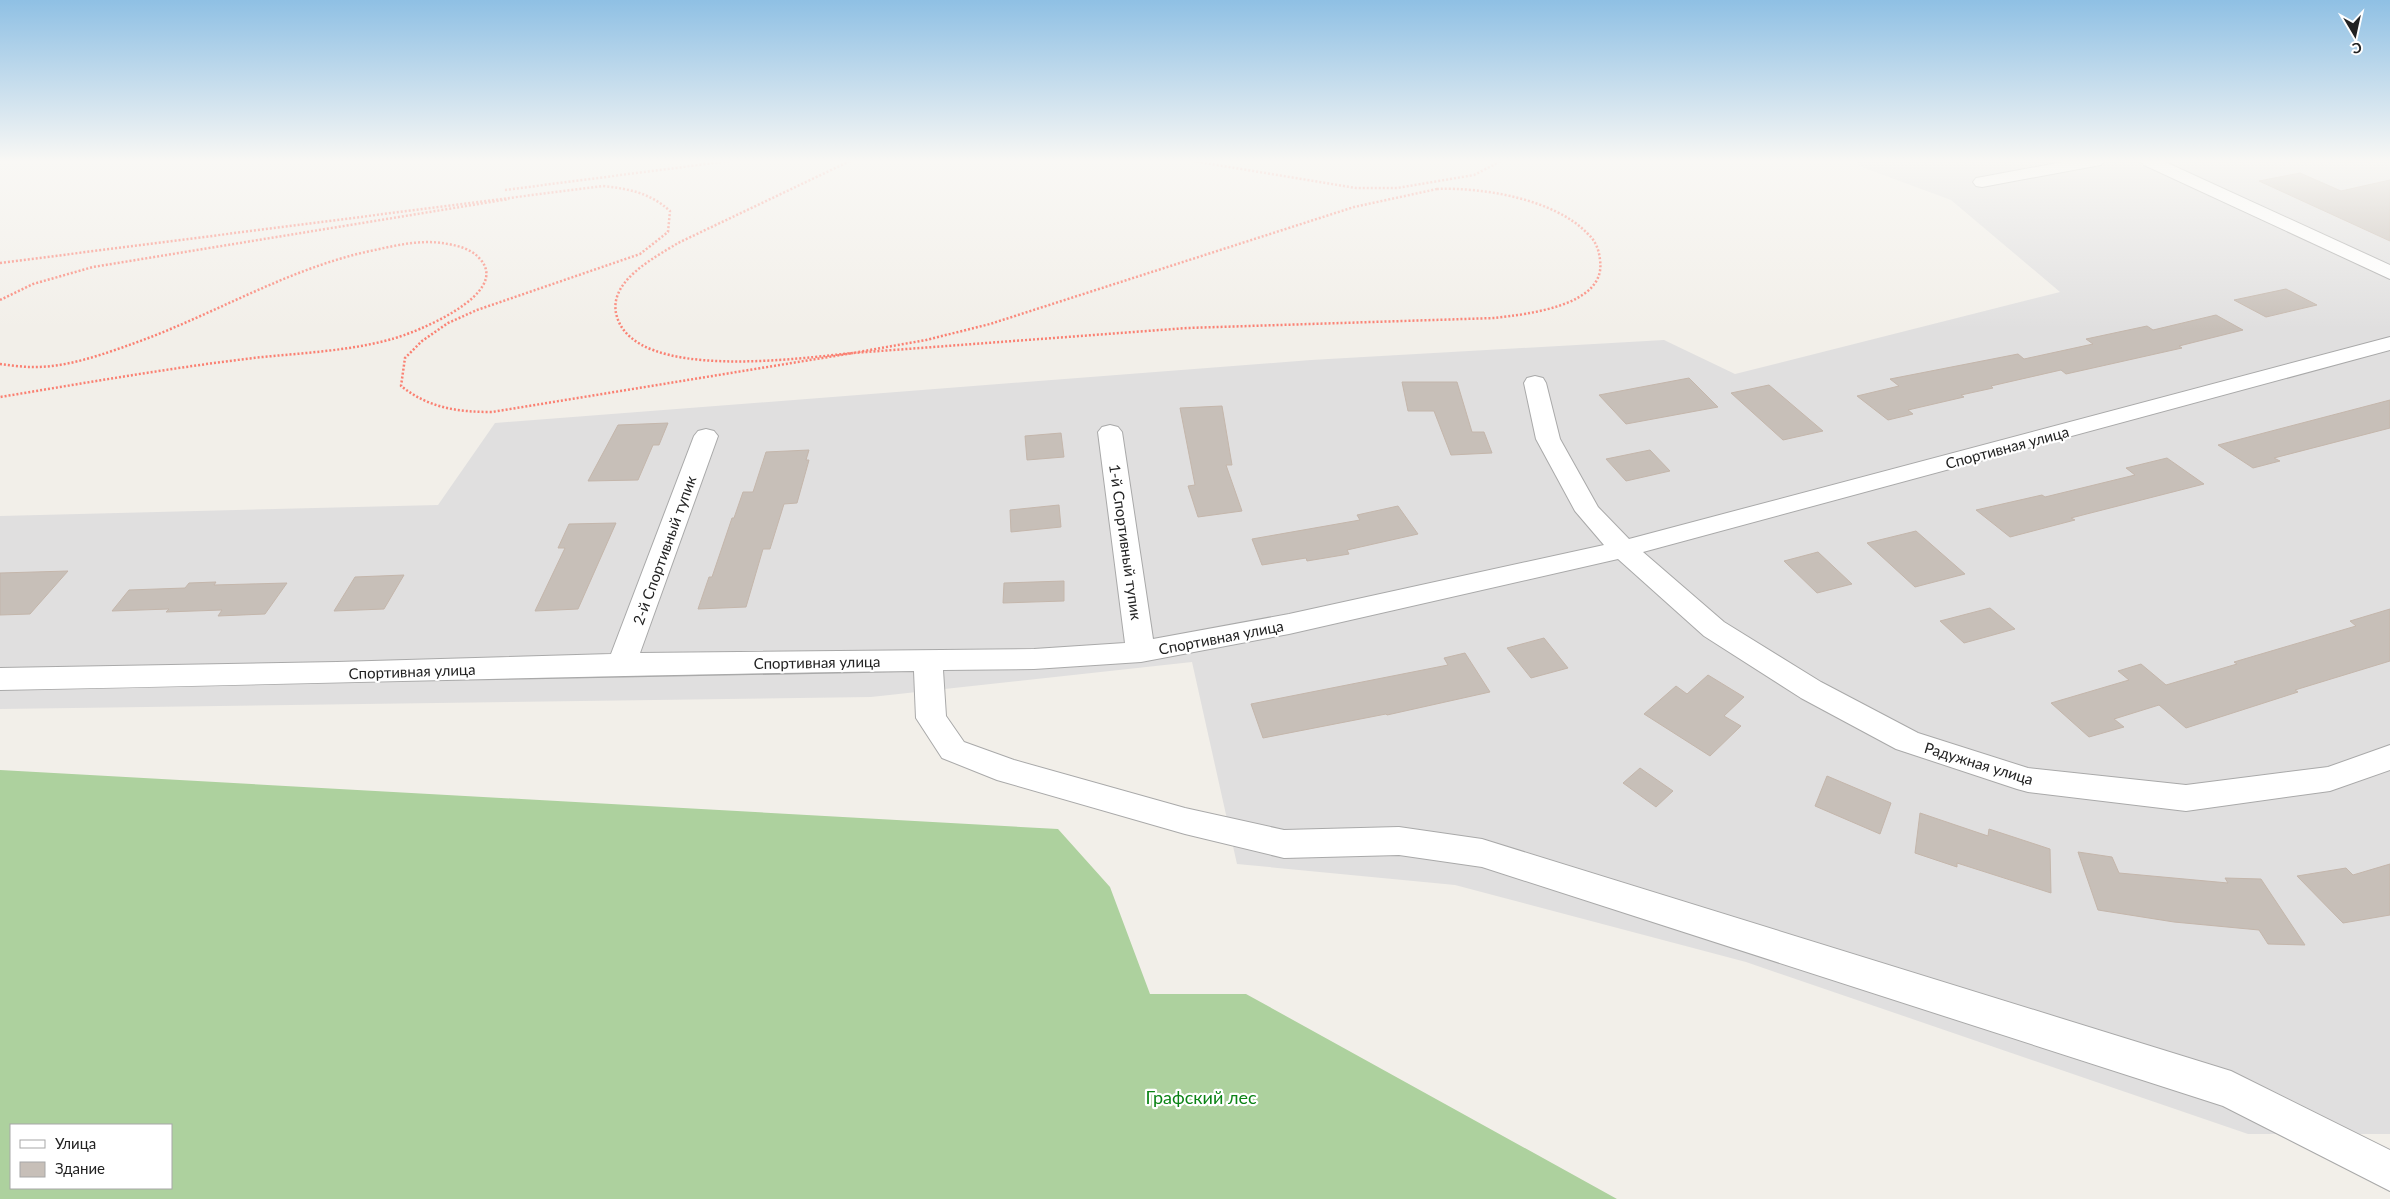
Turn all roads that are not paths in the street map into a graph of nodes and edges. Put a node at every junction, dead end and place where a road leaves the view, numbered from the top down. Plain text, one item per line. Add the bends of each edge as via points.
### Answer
1 (2269, 217) edge
2 (2390, 274) edge
3 (2390, 343) edge
4 (1535, 383) dead end
5 (1110, 432) dead end
6 (706, 436) dead end
7 (1623, 549) junction
8 (1141, 652) junction
9 (928, 661) junction
10 (622, 664) junction
11 (0, 679) edge
12 (2390, 757) edge
13 (2390, 1171) edge

1 - 2 street
3 - 7 street, Спортивная улица
4 - 7 street via 1548,439 1588,510
5 - 8 street, 1-й Спортивный тупик
6 - 10 street, 2-й Спортивный тупик
7 - 8 street, Спортивная улица via 1289,624
7 - 12 street, Радужная улица via 1714,629 1812,690 1907,741 2028,780 2186,798 2330,779
8 - 9 street, Спортивная улица
9 - 10 street, Спортивная улица
9 - 13 street via 931,718 953,750 1008,771 1185,821 1284,844 1399,841 1482,853 2232,1090
10 - 11 street, Спортивная улица via 327,674

